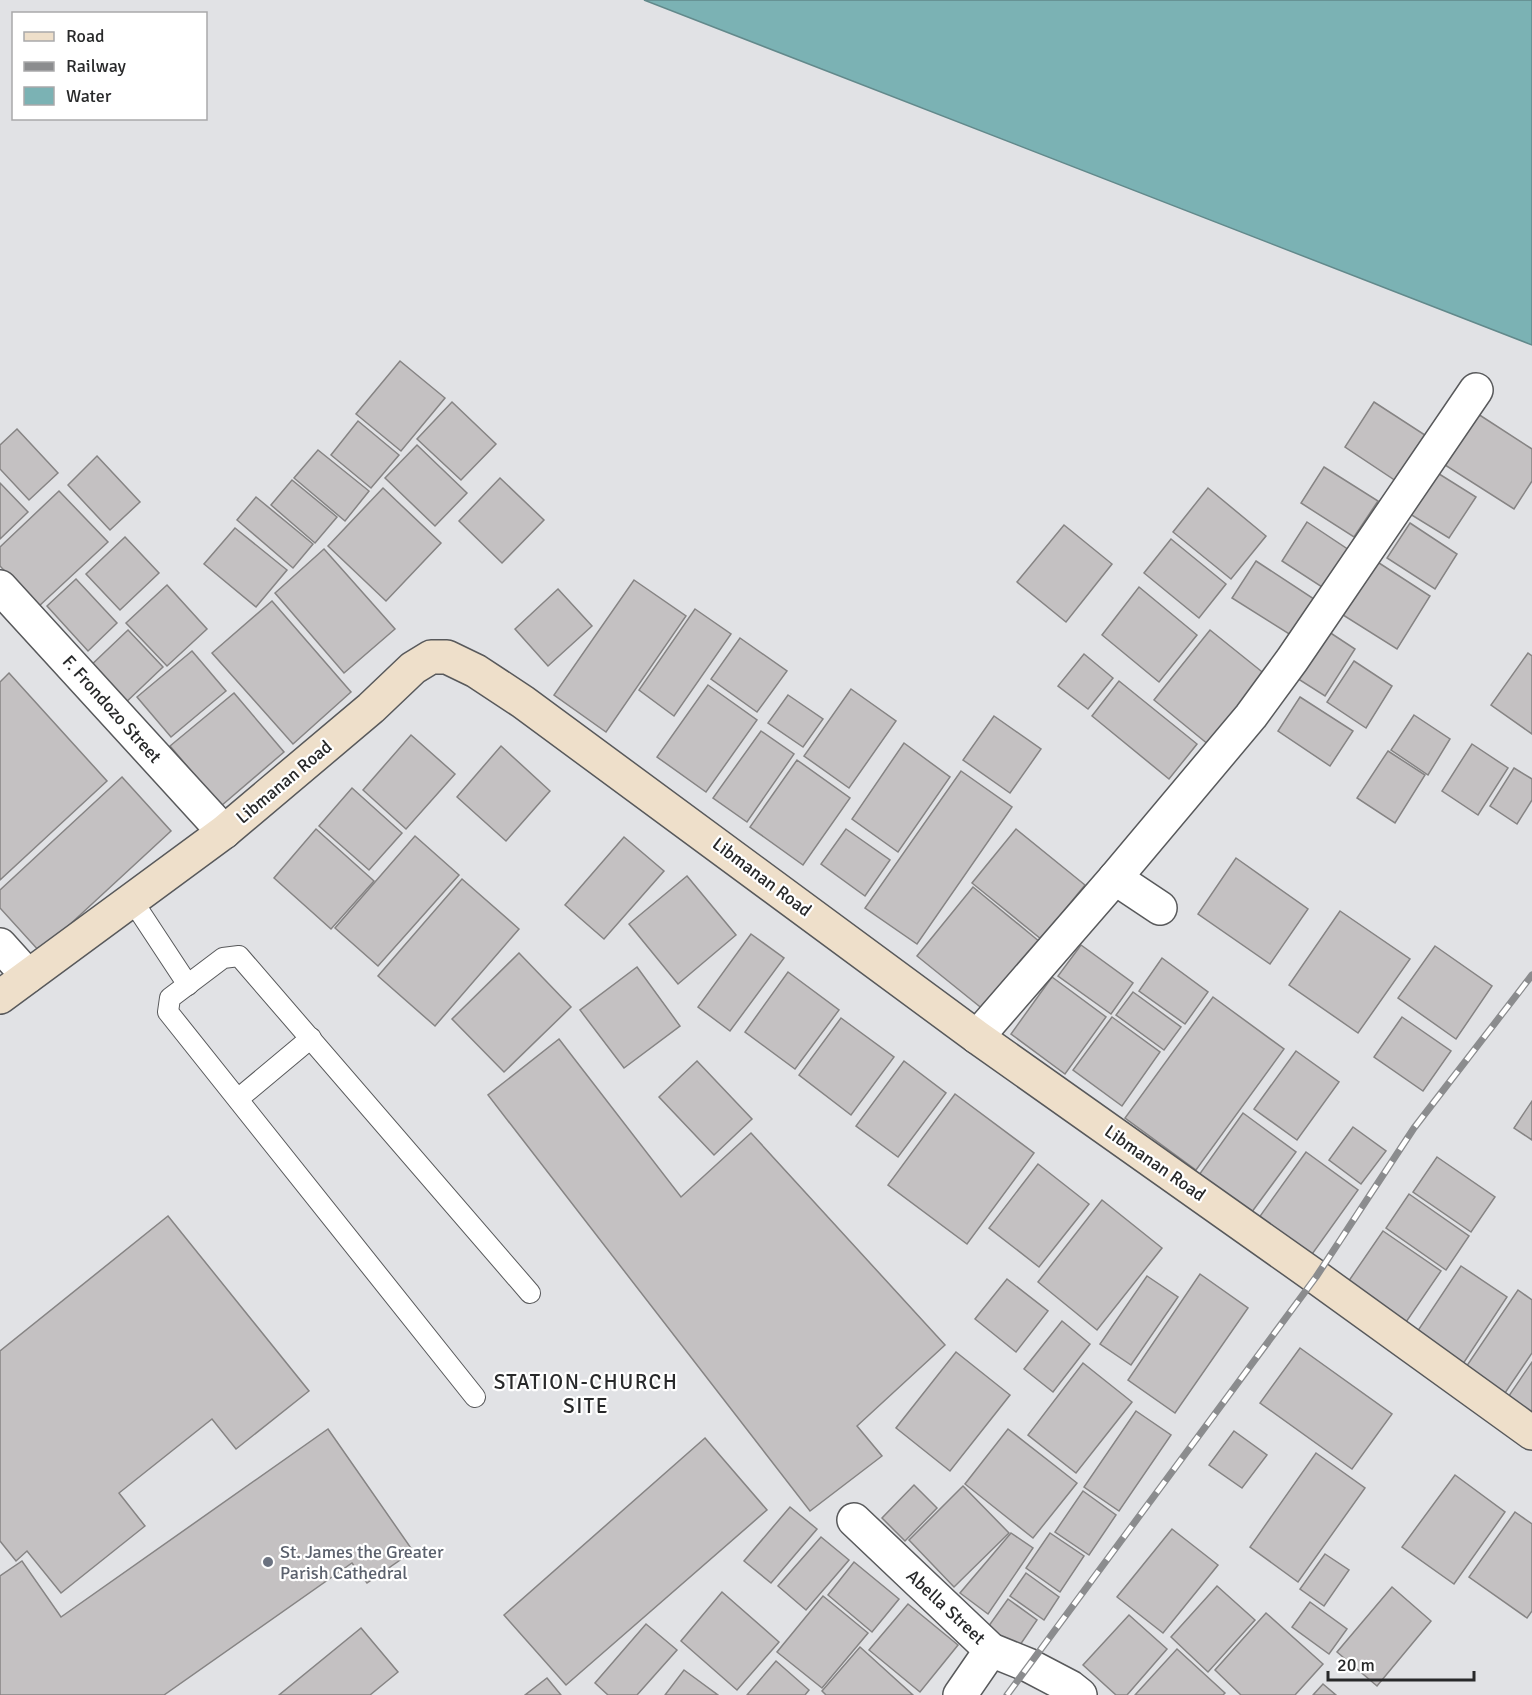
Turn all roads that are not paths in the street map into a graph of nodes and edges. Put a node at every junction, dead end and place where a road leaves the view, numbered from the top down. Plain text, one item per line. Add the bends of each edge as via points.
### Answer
1 (1476, 390) dead end
2 (0, 587) edge
3 (224, 832) junction
4 (1115, 878) junction
5 (132, 900) junction
6 (1160, 908) dead end
7 (0, 945) edge
8 (28, 976) junction
9 (188, 985) junction
10 (0, 997) edge
11 (977, 1037) junction
12 (311, 1038) junction
13 (238, 1099) junction
14 (530, 1293) dead end
15 (475, 1397) dead end
16 (1532, 1433) edge
17 (854, 1520) dead end
18 (991, 1650) junction
19 (960, 1695) edge
20 (1080, 1695) edge

1 - 4 street via 1258,706
2 - 3 street, F. Frondozo Street
3 - 5 main road, Libmanan Road
3 - 11 main road, Libmanan Road via 413,668 431,657 447,657 523,702
4 - 6 street
4 - 11 street
5 - 8 main road, Libmanan Road
5 - 9 lane
7 - 8 street
8 - 10 main road, Libmanan Road
9 - 12 lane via 223,958 239,956
9 - 13 lane via 170,998 168,1012
11 - 16 main road, Libmanan Road
12 - 13 lane
12 - 14 lane
13 - 15 lane
17 - 18 street, Abella Street
18 - 19 street
18 - 20 street, Abella Street via 1028,1665

